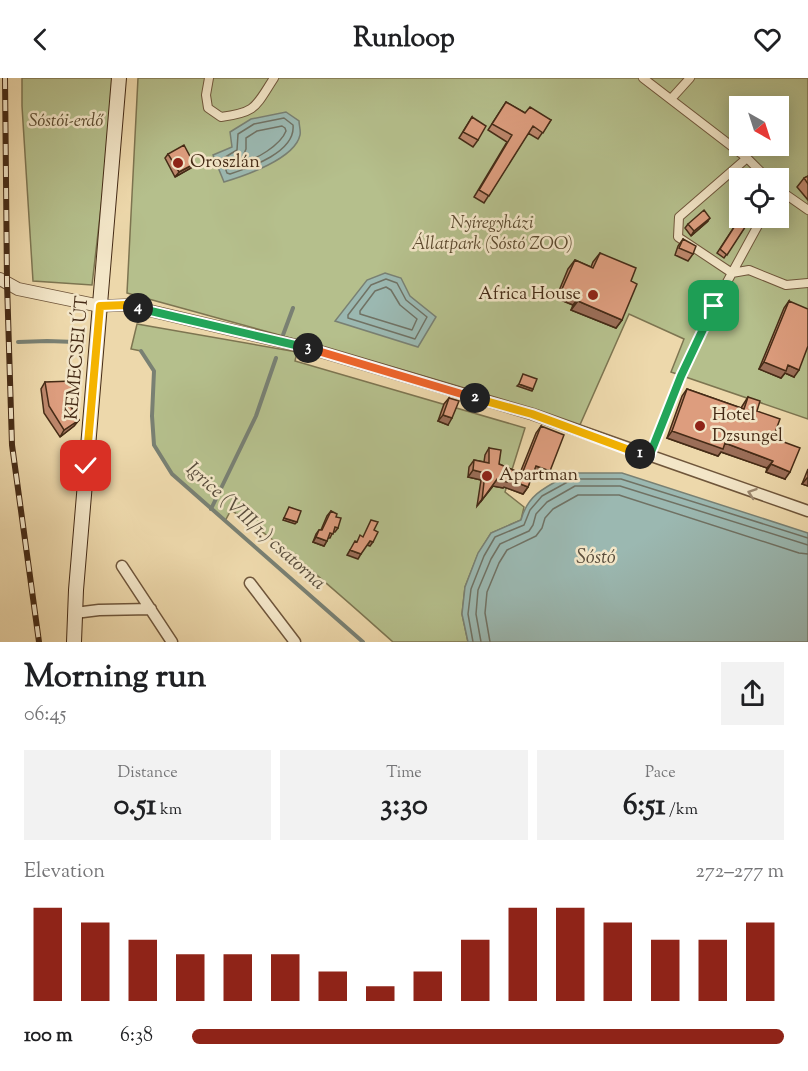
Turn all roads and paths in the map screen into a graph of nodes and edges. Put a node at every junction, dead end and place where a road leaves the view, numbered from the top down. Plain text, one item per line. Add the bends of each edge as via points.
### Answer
1 (119, 78) edge
2 (209, 78) edge
3 (274, 78) edge
4 (643, 78) edge
5 (690, 78) edge
6 (671, 99) junction
7 (747, 158) junction
8 (757, 168) edge
9 (789, 197) edge
10 (808, 210) edge
11 (757, 228) edge
12 (732, 273) junction
13 (0, 279) edge
14 (808, 283) edge
15 (100, 306) junction
16 (649, 457) junction
17 (808, 511) edge
18 (122, 566) dead end
19 (250, 583) dead end
20 (151, 609) junction
21 (75, 613) junction
22 (74, 642) edge
23 (172, 642) edge
24 (295, 642) edge

1 - 15 main road, KEMECSEI ÚT
2 - 3 street via 208,108 221,117 254,108
4 - 6 street
5 - 6 street
6 - 7 street
7 - 8 street
7 - 12 street via 679,217 678,237
9 - 10 street
11 - 12 street
12 - 14 street via 750,270 786,285
12 - 16 street via 681,376
13 - 15 street via 29,292
15 - 16 street via 126,305 312,349 532,414
15 - 21 main road, KEMECSEI ÚT
17 -> 16 street
18 - 20 street
19 - 24 street
20 - 21 street
20 - 23 street
21 - 22 main road, KEMECSEI ÚT

